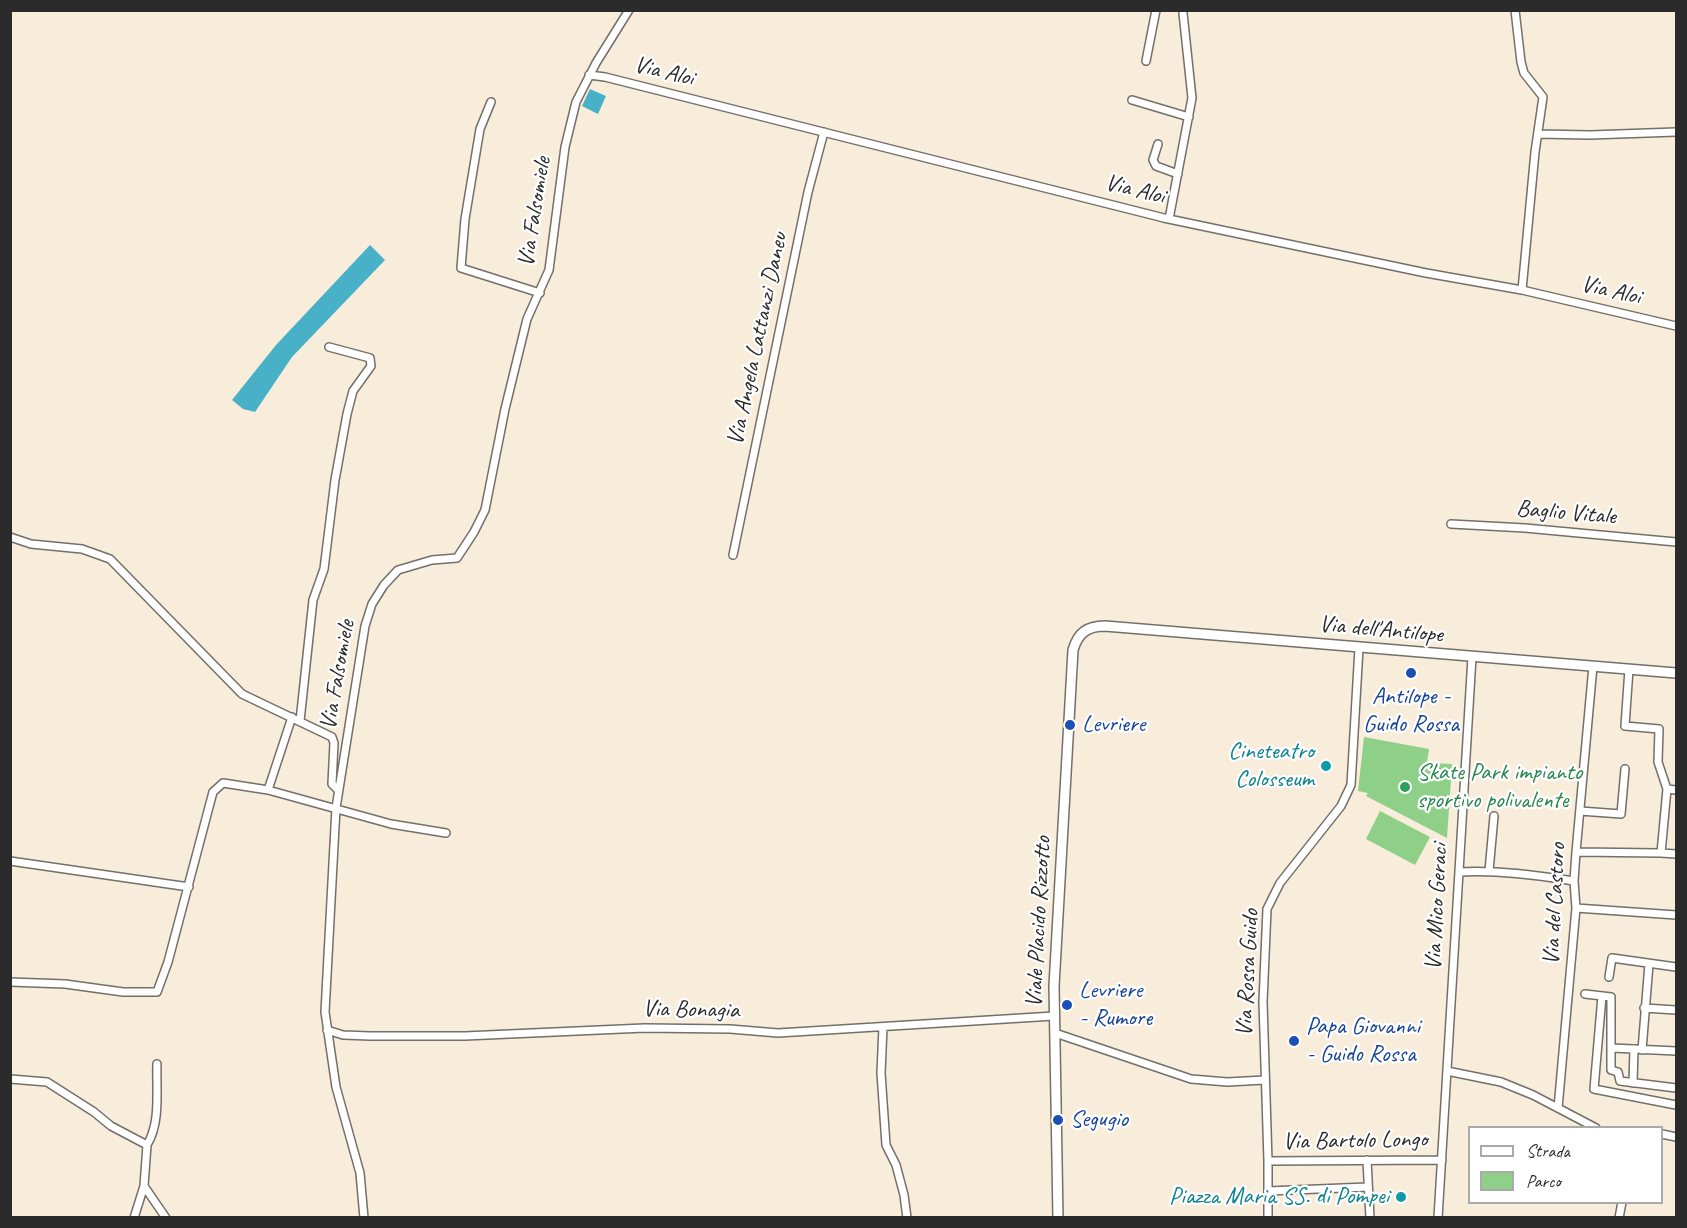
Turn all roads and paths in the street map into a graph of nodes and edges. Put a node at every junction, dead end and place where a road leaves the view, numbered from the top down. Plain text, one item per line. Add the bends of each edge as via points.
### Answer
1 (629, 10) edge
2 (1156, 10) edge
3 (1515, 10) edge
4 (1183, 12) dead end
5 (1146, 61) dead end
6 (589, 75) junction
7 (1132, 100) dead end
8 (491, 102) dead end
9 (1189, 117) junction
10 (824, 132) junction
11 (1677, 132) edge
12 (1538, 134) junction
13 (1158, 144) dead end
14 (1178, 174) junction
15 (1169, 219) junction
16 (1522, 290) junction
17 (540, 293) junction
18 (1677, 326) edge
19 (329, 347) dead end
20 (1451, 524) dead end
21 (10, 537) edge
22 (1677, 542) edge
23 (734, 555) dead end
24 (1083, 631) joint
25 (1359, 648) junction
26 (1472, 657) junction
27 (1593, 666) junction
28 (1629, 669) junction
29 (1677, 673) edge
30 (292, 717) junction
31 (300, 721) junction
32 (1626, 769) dead end
33 (1667, 789) junction
34 (268, 790) junction
35 (338, 790) junction
36 (1677, 790) edge
37 (336, 808) junction
38 (1580, 811) junction
39 (1494, 816) dead end
40 (446, 833) dead end
41 (1576, 852) junction
42 (1661, 853) junction
43 (1677, 854) edge
44 (10, 861) edge
45 (1489, 871) junction
46 (1459, 872) junction
47 (1574, 881) junction
48 (189, 887) junction
49 (1576, 908) junction
50 (1677, 915) edge
51 (1649, 964) junction
52 (1677, 967) edge
53 (1609, 977) dead end
54 (10, 982) edge
55 (1585, 994) dead end
56 (1602, 996) junction
57 (1644, 1008) junction
58 (1677, 1010) edge
59 (1054, 1016) junction
60 (883, 1027) junction
61 (327, 1030) junction
62 (1055, 1033) junction
63 (1612, 1048) junction
64 (1638, 1050) junction
65 (1677, 1051) edge
66 (157, 1064) dead end
67 (1596, 1068) junction
68 (1611, 1070) junction
69 (1447, 1071) junction
70 (10, 1079) edge
71 (1265, 1080) junction
72 (1620, 1081) junction
73 (1633, 1083) junction
74 (1677, 1088) edge
75 (1618, 1094) junction
76 (1677, 1105) edge
77 (1558, 1108) junction
78 (1592, 1126) edge
79 (147, 1145) junction
80 (1367, 1160) junction
81 (1442, 1160) junction
82 (1268, 1161) junction
83 (144, 1186) junction
84 (1368, 1187) junction
85 (1268, 1191) junction
86 (134, 1218) edge
87 (166, 1218) edge
88 (364, 1218) edge
89 (907, 1218) edge
90 (1058, 1218) edge
91 (1268, 1218) edge
92 (1370, 1218) edge
93 (1438, 1218) edge

1 - 6 street, Via Falsomiele
2 - 5 street
3 - 12 street via 1524,73 1543,97
4 - 9 street via 1191,80
6 - 10 street, Via Aloi
6 - 17 street, Via Falsomiele via 576,102 565,147 549,270
7 - 9 street
8 - 17 street via 480,129 461,268
9 - 14 street
10 - 15 street, Via Aloi
10 - 23 street, Via Angela Lattanzi Daneu via 808,192
11 - 12 street
12 - 16 street
13 - 14 street via 1155,166
14 - 15 street
15 - 16 street, Via Aloi
16 - 18 street, Via Aloi
17 - 35 street, Via Falsomiele via 527,320 485,510 474,532 457,558 432,560 398,570 384,585 368,614
19 - 31 street via 370,358 371,366 353,391 346,414 324,569 313,600
20 - 22 street, Baglio Vitale
21 - 30 street via 30,544 82,549 110,559 242,693
24 - 25 street, Via dell'Antilope via 1105,626
24 - 59 street, Viale Placido Rizzotto via 1072,650
25 - 26 street, Via dell'Antilope
25 - 71 street, Via Rossa Guido via 1351,785 1341,806 1280,883 1267,909
26 - 27 street, Via dell'Antilope
26 - 46 street, Via Mico Geraci
27 - 28 street, Via dell'Antilope
27 - 38 street, Via del Castoro
28 - 29 street, Via dell'Antilope
28 - 33 street via 1625,726 1659,729 1658,762
30 - 31 street
30 - 34 street
31 - 35 street via 327,734 334,743 332,784
32 - 38 street via 1621,814
33 - 36 street
33 - 42 street
34 - 37 street
34 - 48 street via 227,783 213,792
35 - 37 street, Via Falsomiele
37 - 40 street via 391,824
37 - 61 street, Via Falsomiele
38 - 41 street, Via del Castoro
39 - 45 street
41 - 42 street
41 - 47 street, Via del Castoro
42 - 43 street
44 - 48 street
45 - 46 street
45 - 47 street
46 - 69 street, Via Mico Geraci
47 - 49 street, Via del Castoro
48 - 54 street via 157,992
49 - 50 street
49 - 77 street, Via del Castoro
51 - 52 street
51 - 53 street via 1612,958
51 - 57 street
55 - 56 street
56 - 63 street via 1611,997
56 - 67 street
57 - 58 street
57 - 64 street
59 - 60 street, Via Bonagia
59 - 62 street, Viale Placido Rizzotto
60 - 61 street, Via Bonagia via 778,1033 644,1028 435,1036 343,1035
60 - 89 street via 881,1073 886,1145 896,1165
61 - 88 street, Via Falsomiele via 344,1121 360,1173
62 - 71 street via 1191,1079
62 - 90 street, Viale Placido Rizzotto
63 - 64 street
63 - 68 street
64 - 65 street
64 - 73 street
66 - 79 street via 157,1114
67 - 68 street
67 - 75 street via 1594,1089
68 - 72 street via 1618,1072
69 - 77 street via 1501,1082
69 - 81 street, Via Mico Geraci
70 - 79 street via 47,1082 111,1126
71 - 82 street, Via Rossa Guido
72 - 73 street
72 - 75 street
73 - 74 street
75 - 76 street
77 - 78 street
79 - 83 street
80 - 81 street, Via Bartolo Longo
80 - 82 street, Via Bartolo Longo
80 - 84 street
81 - 93 street, Via Mico Geraci
82 - 85 street, Via Rossa Guido
83 - 86 street
83 - 87 street
84 - 85 street
84 - 92 street
85 - 91 street, Via Rossa Guido

